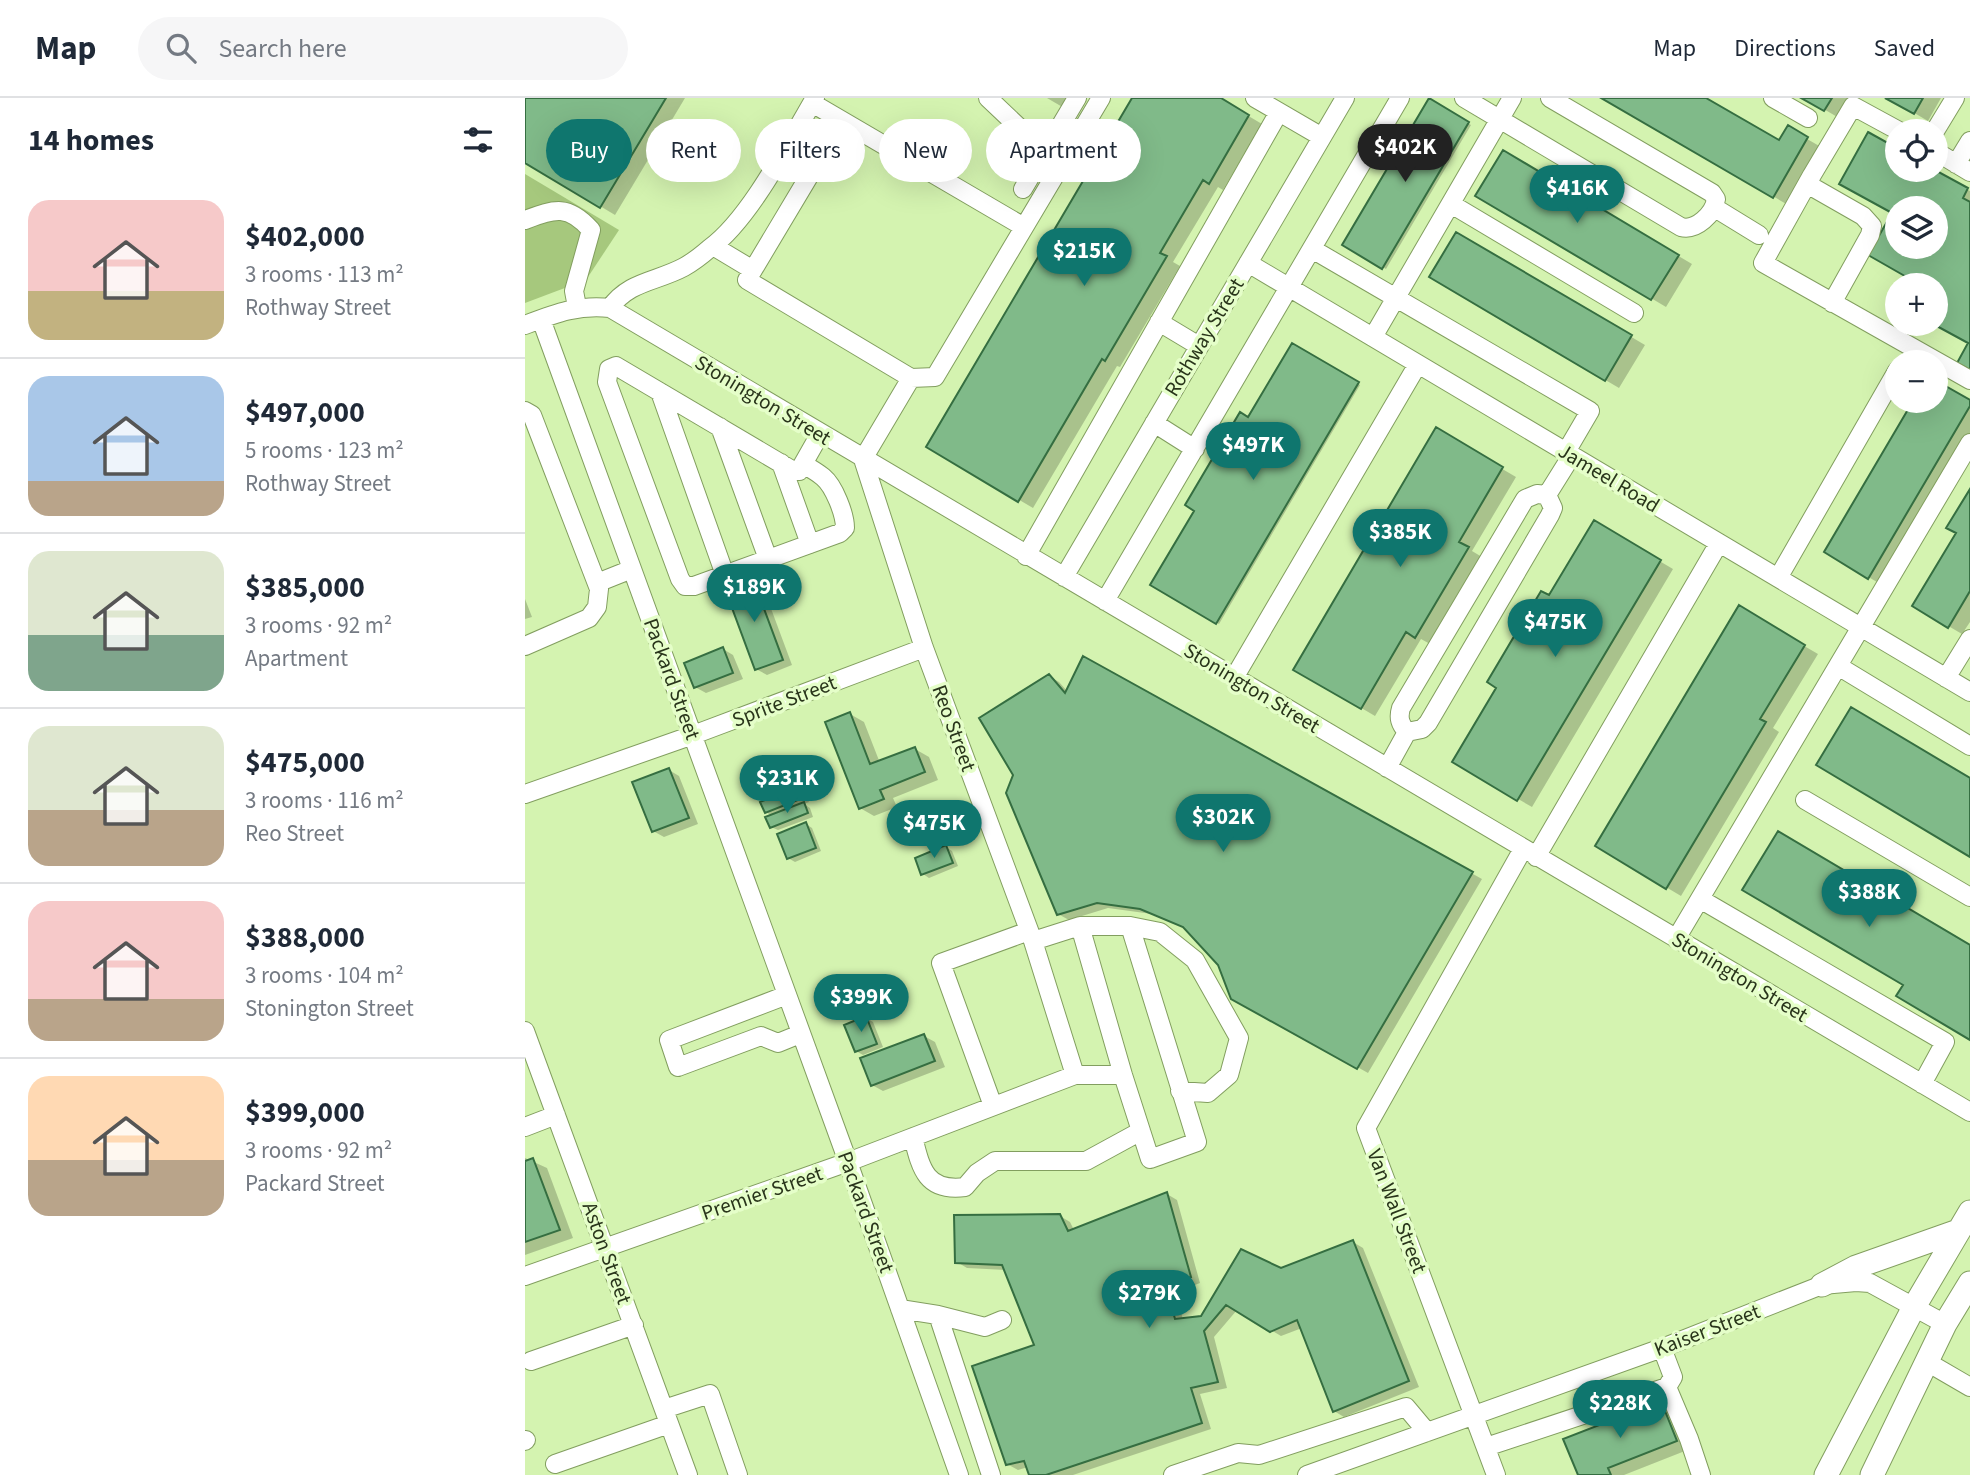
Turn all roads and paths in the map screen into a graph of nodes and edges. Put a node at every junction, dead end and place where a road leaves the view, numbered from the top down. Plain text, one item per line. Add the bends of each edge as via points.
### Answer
1 (988, 98) edge
2 (1077, 98) edge
3 (1101, 98) edge
4 (1255, 98) edge
5 (1345, 98) edge
6 (1400, 98) edge
7 (1464, 98) edge
8 (1512, 98) edge
9 (1551, 98) edge
10 (1773, 98) edge
11 (1955, 98) edge
12 (814, 100) edge
13 (1279, 112) junction
14 (1808, 118) dead end
15 (839, 119) edge
16 (1010, 119) edge
17 (1065, 119) edge
18 (1500, 119) junction
19 (1942, 119) edge
20 (1885, 123) edge
21 (865, 134) edge
22 (1322, 137) junction
23 (1970, 141) edge
24 (1948, 159) edge
25 (1963, 168) edge
26 (806, 182) edge
27 (1027, 182) edge
28 (1807, 184) junction
29 (1023, 189) dead end
30 (1451, 204) junction
31 (1715, 208) junction
32 (525, 220) edge
33 (1024, 227) junction
34 (1759, 235) dead end
35 (713, 246) junction
36 (1312, 249) junction
37 (1248, 263) junction
38 (753, 270) junction
39 (1289, 287) junction
40 (1396, 298) junction
41 (1832, 303) junction
42 (577, 307) junction
43 (610, 309) junction
44 (1634, 313) dead end
45 (533, 322) edge
46 (1159, 322) junction
47 (1373, 337) junction
48 (1199, 346) junction
49 (1418, 364) junction
50 (911, 378) junction
51 (1970, 380) edge
52 (660, 391) junction
53 (1885, 392) edge
54 (525, 411) edge
55 (1154, 423) junction
56 (720, 427) junction
57 (820, 434) junction
58 (1970, 443) edge
59 (1195, 449) junction
60 (1569, 453) junction
61 (863, 459) junction
62 (781, 463) junction
63 (803, 464) junction
64 (1547, 495) junction
65 (1719, 543) junction
66 (810, 544) junction
67 (1026, 555) junction
68 (768, 559) junction
69 (632, 569) junction
70 (725, 575) junction
71 (1063, 577) junction
72 (1778, 578) junction
73 (597, 583) junction
74 (1105, 601) junction
75 (1861, 627) junction
76 (1970, 639) edge
77 (525, 646) edge
78 (924, 648) junction
79 (1838, 666) junction
80 (1234, 678) junction
81 (1946, 678) junction
82 (1970, 692) edge
83 (1407, 732) junction
84 (693, 736) junction
85 (1970, 746) edge
86 (1387, 768) junction
87 (525, 794) edge
88 (1805, 800) dead end
89 (1529, 853) junction
90 (1970, 897) edge
91 (1700, 899) junction
92 (1080, 926) junction
93 (1130, 926) junction
94 (1031, 936) junction
95 (1677, 939) junction
96 (787, 995) junction
97 (525, 1031) edge
98 (800, 1034) junction
99 (1075, 1075) junction
100 (1123, 1075) junction
101 (1922, 1084) junction
102 (1180, 1091) junction
103 (993, 1106) junction
104 (1970, 1112) edge
105 (556, 1115) junction
106 (525, 1127) edge
107 (1141, 1131) junction
108 (913, 1137) junction
109 (848, 1162) junction
110 (1964, 1221) edge
111 (605, 1248) junction
112 (525, 1276) edge
113 (1822, 1285) junction
114 (1968, 1289) edge
115 (1913, 1307) junction
116 (900, 1309) junction
117 (939, 1315) junction
118 (1002, 1320) dead end
119 (1945, 1324) junction
120 (633, 1325) junction
121 (1663, 1348) junction
122 (531, 1361) dead end
123 (1927, 1362) junction
124 (1667, 1387) junction
125 (1970, 1387) edge
126 (1474, 1415) junction
127 (666, 1417) junction
128 (1427, 1432) junction
129 (1486, 1447) junction
130 (555, 1464) dead end
131 (688, 1475) edge
132 (738, 1475) edge
133 (959, 1475) edge
134 (991, 1475) edge
135 (1174, 1475) edge
136 (1307, 1475) edge
137 (1496, 1475) edge
138 (1701, 1475) edge
139 (1826, 1475) edge
140 (1873, 1475) edge

1 - 16 street
2 - 17 street
3 - 33 street
4 - 13 street
5 - 22 street, Rothway Street
6 - 36 street
7 - 18 street
8 - 18 street
9 - 31 street via 1712,193
10 - 14 street
11 - 19 street
12 - 15 street
12 - 35 street via 750,205
13 - 22 street
13 - 46 street
18 - 30 street
18 - 31 street via 1681,227 1697,225
20 - 28 street via 1853,106
21 - 33 street
22 - 37 street, Rothway Street
23 - 25 street
24 - 25 street
26 - 38 street
27 - 29 street
28 - 41 street via 1863,215 1872,226
28 - 41 street via 1763,263
30 - 40 street
30 - 44 street
31 - 34 street
32 - 42 street via 552,210 578,215 591,230 574,292
33 - 50 street via 935,377
35 - 38 street
35 - 43 street via 684,267 628,289
36 - 39 street
36 - 40 street
37 - 39 street, Jameel Road
37 - 48 street, Rothway Street
38 - 50 street via 747,280
39 - 47 street, Jameel Road
39 - 59 street
40 - 47 street
40 - 60 street via 1590,411
41 - 51 street
42 - 43 street, Stonington Street
42 - 45 street, Stonington Street
43 - 57 street, Stonington Street
45 - 69 street, Packard Street
46 - 48 street
46 - 67 street
47 - 49 street, Jameel Road
48 - 55 street, Rothway Street
49 - 60 street, Jameel Road
49 - 80 street
50 - 61 street
52 - 56 street
52 - 70 street
52 - 70 street via 617,366 609,369 607,382 680,579 685,586 694,586
53 - 72 street
54 - 73 street via 532,415
55 - 59 street
55 - 71 street, Rothway Street
56 - 62 street
56 - 68 street
57 - 61 street, Stonington Street
57 - 63 street
58 - 75 street
59 - 74 street
60 - 64 street
60 - 65 street, Jameel Road
61 - 67 street, Stonington Street
61 - 78 street, Reo Street
62 - 63 street via 799,471
62 - 66 street
63 - 66 street via 830,485 845,521 840,533
64 - 83 street via 1553,508 1523,561 1427,723
64 - 83 street via 1525,499 1408,696 1399,716
65 - 72 street, Jameel Road
65 - 89 street, Van Wall Street
66 - 68 street
67 - 71 street, Stonington Street
68 - 70 street
69 - 73 street
69 - 84 street, Packard Street
71 - 74 street, Stonington Street
72 - 75 street, Jameel Road
73 - 77 street via 599,601 589,618
74 - 80 street, Stonington Street
75 - 79 street
75 - 81 street, Jameel Road
76 - 81 street
78 - 84 street, Sprite Street
78 - 94 street, Reo Street
79 - 85 street
79 - 91 street
80 - 86 street, Stonington Street
81 - 82 street, Jameel Road
83 - 86 street
84 - 87 street, Sprite Street
84 - 96 street, Packard Street
86 - 89 street, Stonington Street
88 - 90 street
89 - 95 street, Stonington Street
89 - 126 street, Van Wall Street via 1366,1128
91 - 95 street
91 - 101 street via 1945,1042
92 - 93 street
92 - 94 street
92 - 100 street
93 - 102 street
93 - 102 street via 1160,932 1195,960 1239,1038 1229,1075 1208,1093
94 - 99 street, Reo Street
94 - 103 street via 941,963
95 - 101 street, Stonington Street
96 - 98 street, Packard Street
96 - 98 street via 669,1040 678,1067 761,1036 778,1043
97 - 105 street, Aston Street
98 - 109 street, Packard Street
99 - 100 street
99 - 103 street, Premier Street
100 - 107 street
101 - 104 street, Stonington Street
102 - 107 street via 1197,1142 1150,1159
103 - 108 street, Premier Street
105 - 106 street
105 - 111 street, Aston Street
107 - 108 street via 1086,1161 995,1161 965,1187 951,1189 937,1185 924,1173
108 - 109 street, Premier Street
109 - 111 street, Premier Street
109 - 116 street, Packard Street
110 - 113 main road
110 - 115 main road
111 - 112 street, Premier Street
111 - 120 street, Aston Street
113 - 115 street, Kaiser Street via 1870,1283
113 - 121 street, Kaiser Street
114 - 119 main road
115 - 119 street, Kaiser Street
115 - 139 main road
116 - 117 street
116 - 133 street, Packard Street
117 - 118 street via 985,1327
117 - 134 street
119 - 123 main road
120 - 122 street
120 - 127 street, Aston Street
121 - 124 street via 1673,1377
121 - 126 street, Kaiser Street
123 - 125 street
123 - 140 main road
124 - 129 street
124 - 138 street
126 - 128 street, Kaiser Street
126 - 129 street, Van Wall Street
127 - 130 street
127 - 131 street, Aston Street
127 - 132 street via 710,1394
128 - 135 street via 1406,1407 1259,1455 1238,1453
128 - 136 street, Kaiser Street
129 - 137 street, Van Wall Street

